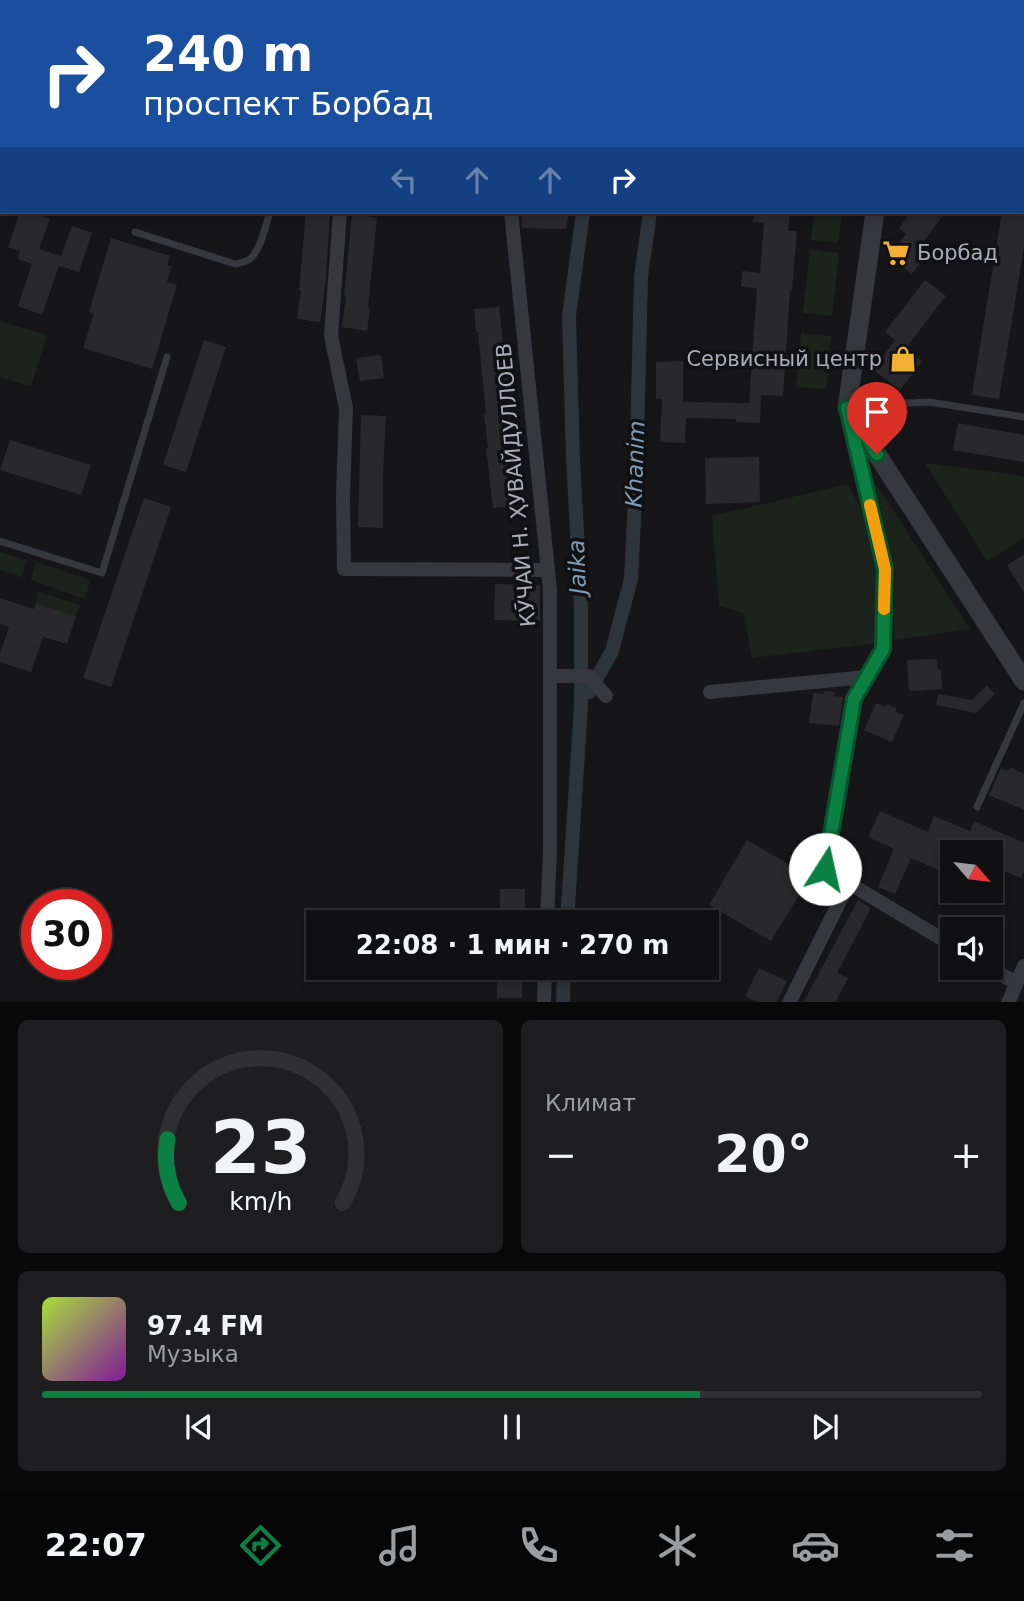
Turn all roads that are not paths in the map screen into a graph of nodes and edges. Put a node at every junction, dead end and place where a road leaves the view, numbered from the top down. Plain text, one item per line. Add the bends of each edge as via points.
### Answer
1 (269, 214) edge
2 (340, 214) edge
3 (511, 214) edge
4 (875, 214) edge
5 (135, 232) dead end
6 (167, 357) dead end
7 (848, 402) junction
8 (1024, 417) edge
9 (0, 541) edge
10 (548, 570) junction
11 (550, 676) junction
12 (867, 677) junction
13 (1024, 681) edge
14 (710, 692) dead end
15 (606, 696) dead end
16 (1024, 703) edge
17 (977, 807) dead end
18 (849, 883) junction
19 (547, 910) edge
20 (940, 938) edge
21 (1024, 966) edge
22 (1003, 976) edge
23 (545, 980) edge
24 (1016, 983) junction
25 (544, 1002) edge
26 (790, 1002) edge
27 (1008, 1002) edge

1 - 5 lane via 252,257 235,264
2 - 10 street via 331,336 346,408 344,569
3 - 10 street, КӮЧАИ Н. ҲУВАЙДУЛЛОЕВ
4 - 7 street
6 - 9 lane via 102,573
7 - 8 lane via 929,402
7 - 12 street via 885,569 883,649
7 - 13 street
10 - 11 street, КӮЧАИ Н. ҲУВАЙДУЛЛОЕВ
11 - 15 street via 589,676
11 - 19 street, КӮЧАИ Н. ҲУВАЙДУЛЛОЕВ
12 - 14 street
12 - 18 street via 854,699 825,869
16 - 17 lane
18 - 20 street
18 - 26 street
21 - 24 street
22 - 24 street
23 - 25 street
24 - 27 street

